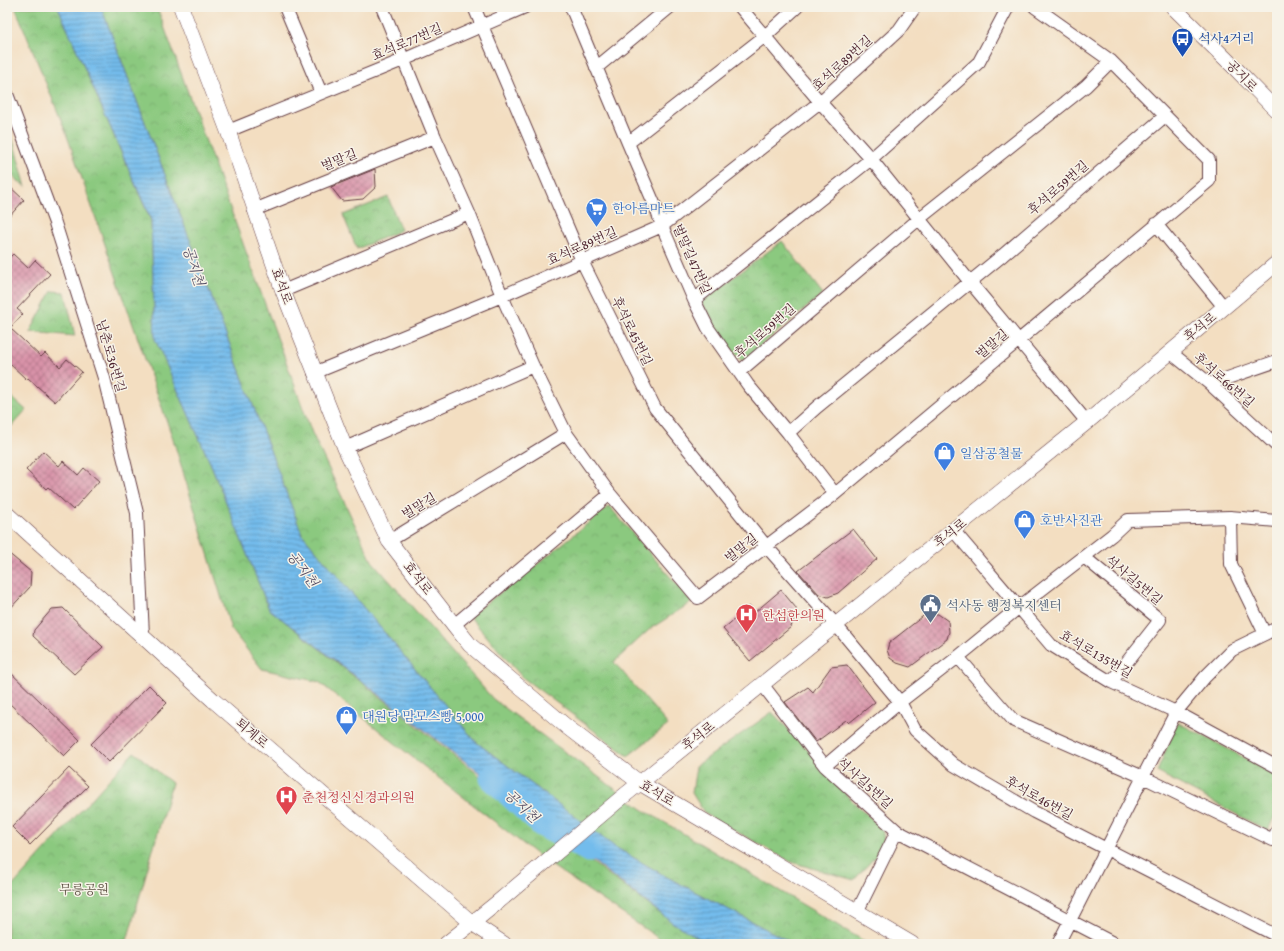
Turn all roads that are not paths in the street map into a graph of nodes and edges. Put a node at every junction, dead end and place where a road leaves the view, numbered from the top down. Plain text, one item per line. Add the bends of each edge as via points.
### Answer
1 (181, 7) edge
2 (285, 7) edge
3 (382, 7) edge
4 (474, 7) edge
5 (525, 7) edge
6 (571, 7) edge
7 (670, 7) edge
8 (740, 7) edge
9 (798, 7) edge
10 (915, 7) edge
11 (1008, 7) edge
12 (1035, 7) edge
13 (1173, 7) edge
14 (481, 26) junction
15 (765, 36) junction
16 (404, 60) junction
17 (1111, 61) junction
18 (596, 68) junction
19 (321, 93) junction
20 (7, 94) edge
21 (820, 102) junction
22 (1277, 112) edge
23 (1165, 116) junction
24 (228, 131) junction
25 (435, 137) junction
26 (628, 143) junction
27 (871, 159) junction
28 (254, 210) junction
29 (469, 213) junction
30 (920, 218) junction
31 (1156, 224) junction
32 (662, 226) junction
33 (582, 262) junction
34 (1277, 262) edge
35 (970, 282) junction
36 (283, 291) junction
37 (502, 296) junction
38 (694, 300) junction
39 (1224, 307) junction
40 (1018, 340) junction
41 (1170, 352) junction
42 (1277, 361) edge
43 (533, 366) junction
44 (739, 372) junction
45 (314, 373) junction
46 (1210, 384) junction
47 (1087, 422) junction
48 (566, 433) junction
49 (788, 433) junction
50 (1277, 446) edge
51 (345, 448) junction
52 (610, 494) junction
53 (835, 494) junction
54 (7, 514) edge
55 (1230, 517) junction
56 (1277, 522) edge
57 (953, 530) junction
58 (389, 541) junction
59 (766, 546) junction
60 (1084, 557) junction
61 (1018, 608) junction
62 (836, 624) junction
63 (454, 625) junction
64 (1277, 628) edge
65 (1265, 634) junction
66 (143, 635) junction
67 (958, 657) junction
68 (1111, 682) junction
69 (762, 684) junction
70 (900, 702) junction
71 (1176, 712) junction
72 (825, 766) junction
73 (1277, 767) edge
74 (1143, 777) junction
75 (640, 783) junction
76 (897, 830) junction
77 (1275, 835) edge
78 (1106, 850) junction
79 (857, 912) junction
80 (1070, 921) junction
81 (472, 923) junction
82 (1277, 936) edge
83 (446, 944) edge
84 (504, 944) edge
85 (912, 944) edge
86 (1058, 944) edge
87 (1115, 944) edge

1 - 24 street, 효석로
2 - 19 street
3 - 16 street, 벌말길
4 - 14 street, 후석로45번길
5 - 14 street, 효석로77번길
6 - 18 street, 벌말길47번길
7 - 18 street
8 - 15 street
9 - 15 street
10 - 21 street, 효석로89번길 via 899,30
11 - 27 street via 979,62
12 - 17 street, 벌말길
13 - 22 street, 공지로
14 - 16 street, 효석로77번길
14 - 33 street, 후석로45번길
15 - 21 street
15 - 26 street
16 - 19 street, 효석로77번길
16 - 25 street, 벌말길
17 - 23 street, 벌말길
17 - 30 street, 후석로59번길 via 1086,86
18 - 26 street, 벌말길47번길
19 - 24 street, 효석로77번길
20 - 66 street, 남춘로36번길 via 55,223 104,378 137,513
21 - 27 street
21 - 32 street, 효석로89번길
23 - 31 street, 벌말길 via 1210,160 1208,181
23 - 35 street, 후석로59번길
24 - 28 street, 효석로
25 - 28 street, 벌말길
25 - 29 street, 벌말길
26 - 32 street, 벌말길47번길
27 - 30 street
27 - 38 street
28 - 36 street, 효석로
29 - 36 street
29 - 37 street, 벌말길
30 - 35 street
30 - 44 street, 후석로59번길
31 - 39 street
31 - 40 street, 벌말길
32 - 33 street, 효석로89번길
32 - 38 street, 벌말길47번길
33 - 37 street, 효석로89번길
33 - 59 street, 후석로45번길 via 655,408
34 - 39 street, 후석로
35 - 40 street
35 - 49 street, 후석로59번길
36 - 45 street, 효석로
37 - 43 street, 벌말길
37 - 45 street, 효석로89번길
38 - 44 street, 벌말길47번길 via 708,328
39 - 41 street, 후석로
40 - 47 street
40 - 53 street, 벌말길
41 - 46 street, 후석로66번길
41 - 47 street, 후석로
42 - 46 street
43 - 48 street, 벌말길
43 - 51 street
44 - 49 street, 벌말길47번길
45 - 51 street, 효석로
46 - 50 street, 후석로66번길
47 - 57 street, 후석로
48 - 52 street, 벌말길
48 - 58 street, 벌말길
49 - 53 street, 벌말길47번길
51 - 58 street, 효석로
52 - 59 street, 벌말길 via 698,598
52 - 63 street
53 - 59 street, 벌말길
54 - 66 street, 퇴계로
55 - 56 street, 석사길5번길
55 - 60 street, 석사길5번길 via 1128,520
55 - 65 street via 1230,564
57 - 61 street, 효석로135번길
57 - 62 street, 후석로
58 - 63 street, 효석로
59 - 62 street, 후석로45번길
60 - 61 street, 석사길5번길
60 - 68 street, 석사길5번길 via 1160,620
61 - 67 street, 석사길5번길
61 - 68 street, 효석로135번길 via 1051,646
62 - 69 street, 후석로
62 - 70 street, 후석로46번길
63 - 75 street, 효석로 via 470,645 548,712
64 - 65 street
65 - 71 street via 1232,650
66 - 81 street, 퇴계로 via 213,700
67 - 70 street, 석사길5번길
67 - 74 street via 1013,720
68 - 71 street, 효석로135번길
69 - 72 street
69 - 75 street, 후석로
70 - 72 street, 석사길5번길
70 - 78 street, 후석로46번길 via 915,730 954,765
71 - 73 street, 효석로135번길
71 - 74 street
72 - 76 street, 석사길5번길
74 - 77 street
74 - 78 street
75 - 79 street, 효석로
75 - 81 street, 후석로
76 - 79 street
76 - 80 street, 석사길5번길
78 - 80 street
78 - 82 street, 후석로46번길
79 - 85 street, 효석로
80 - 86 street
80 - 87 street, 석사길5번길
81 - 83 street
81 - 84 street, 퇴계로

